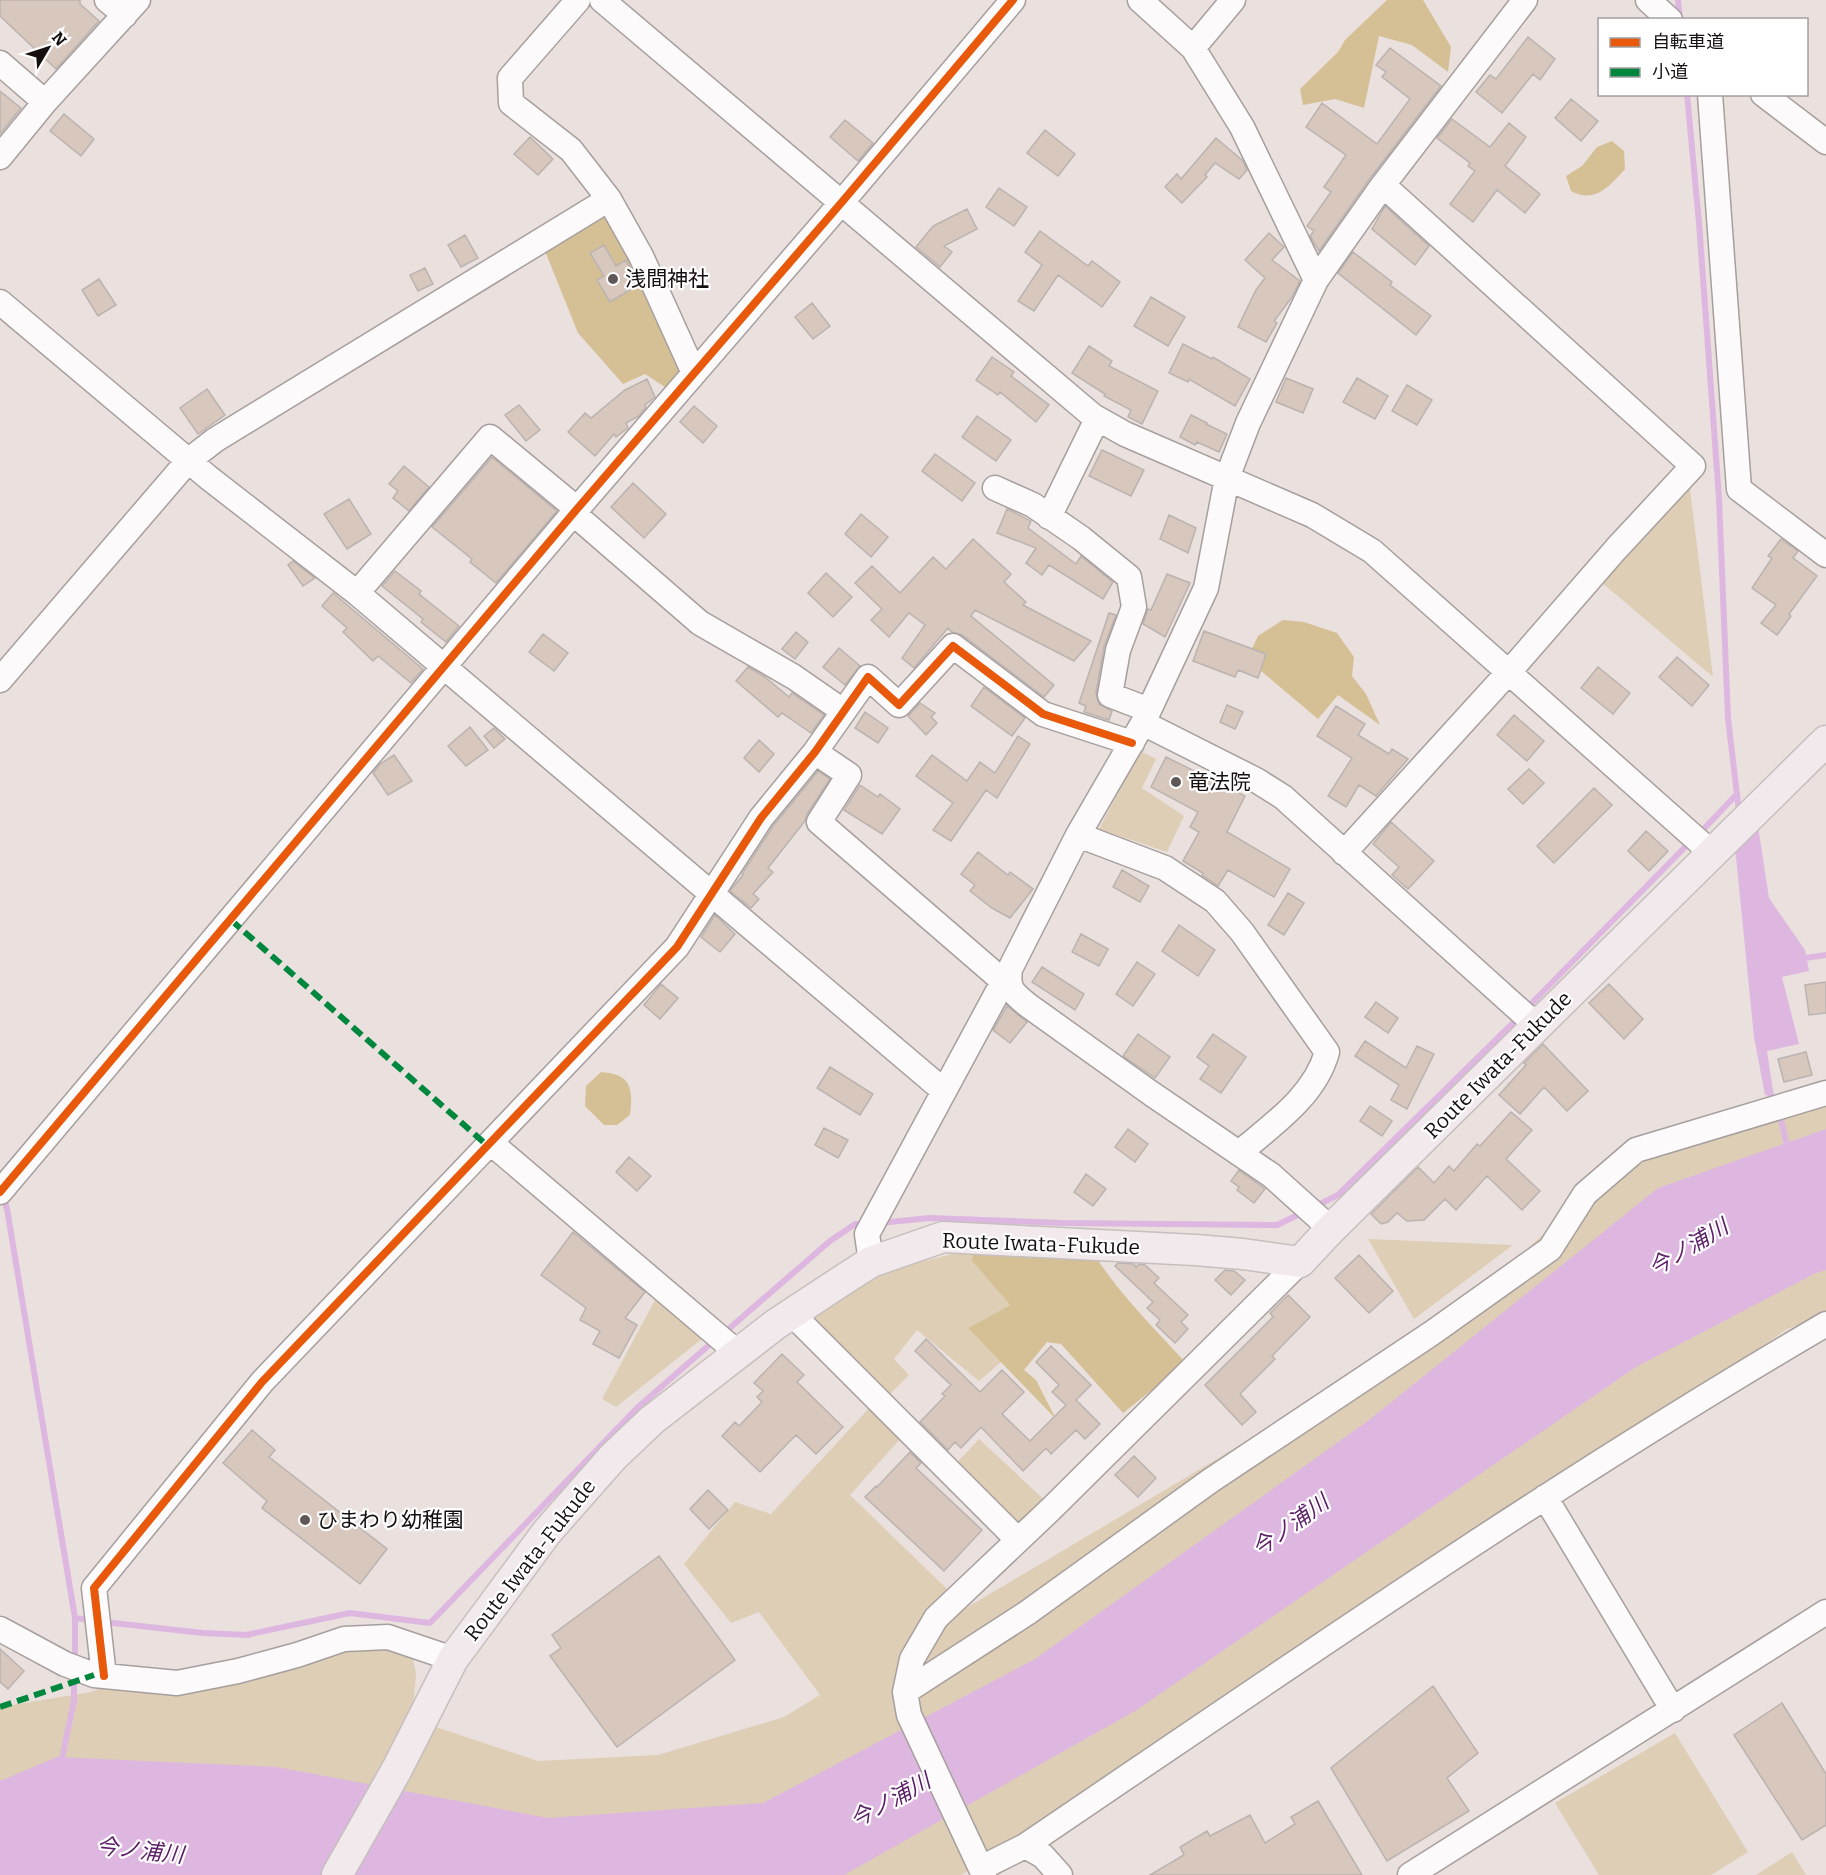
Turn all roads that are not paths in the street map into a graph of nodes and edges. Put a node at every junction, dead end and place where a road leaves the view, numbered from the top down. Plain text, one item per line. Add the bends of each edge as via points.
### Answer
1 (578, 0) edge
2 (602, 0) edge
3 (1013, 0) edge
4 (1140, 0) edge
5 (1233, 0) edge
6 (1525, 0) edge
7 (1648, 0) edge
8 (123, 5) edge
9 (1668, 18) edge
10 (1193, 48) junction
11 (0, 63) edge
12 (1710, 96) edge
13 (1766, 96) edge
14 (45, 102) junction
15 (1826, 142) edge
16 (0, 157) edge
17 (1383, 185) junction
18 (609, 199) junction
19 (842, 202) junction
20 (1316, 280) junction
21 (0, 302) edge
22 (694, 373) junction
23 (1097, 419) junction
24 (188, 461) junction
25 (1227, 478) junction
26 (995, 488) dead end
27 (575, 511) junction
28 (1049, 517) junction
29 (1826, 555) edge
30 (357, 593) junction
31 (444, 667) junction
32 (1508, 672) junction
33 (0, 680) edge
34 (843, 711) junction
35 (1141, 725) junction
36 (1826, 741) edge
37 (815, 752) junction
38 (1078, 835) junction
39 (1344, 852) junction
40 (1712, 853) junction
41 (710, 894) junction
42 (1006, 975) junction
43 (1536, 1026) junction
44 (944, 1091) junction
45 (1826, 1093) edge
46 (491, 1143) junction
47 (1239, 1153) junction
48 (0, 1192) edge
49 (1331, 1229) junction
50 (871, 1262) junction
51 (1300, 1263) junction
52 (791, 1313) junction
53 (1826, 1324) edge
54 (738, 1353) junction
55 (1545, 1497) junction
56 (1018, 1540) junction
57 (1826, 1612) edge
58 (0, 1629) edge
59 (453, 1659) junction
60 (105, 1676) junction
61 (907, 1704) junction
62 (1673, 1710) junction
63 (1025, 1846) junction
64 (982, 1871) edge
65 (337, 1875) edge
66 (1060, 1875) edge
67 (1410, 1875) edge

1 - 18 street via 510,78 512,103 571,150
2 - 19 street
3 - 19 street
4 - 10 street
5 - 10 street
6 - 17 street
7 - 9 street
8 - 14 street
10 - 20 street via 1242,128
11 - 14 street
12 - 29 street via 1739,489
13 - 15 street
14 - 16 street
17 - 20 street
17 - 32 street via 1694,466
18 - 22 street via 641,256
18 - 24 street via 215,440
19 - 22 street
19 - 23 street
20 - 25 street via 1248,423
21 - 24 street
22 - 27 street
23 - 25 street
23 - 28 street
24 - 30 street
24 - 33 street
25 - 32 street via 1312,515 1372,551
25 - 35 street via 1206,588
26 - 28 street
27 - 30 street via 490,437
27 - 31 street
27 - 34 street via 700,623 794,677
28 - 35 street via 1129,577 1134,607 1118,650 1110,695
30 - 31 street
31 - 41 street
31 - 48 street
32 - 39 street
32 - 40 street
34 - 35 street via 868,677 899,705 953,646 1043,714
34 - 37 street
35 - 38 street
35 - 39 street via 1256,780 1283,797
36 - 40 main road, Route Iwata-Fukude
37 - 41 street via 761,818
37 - 42 street via 849,775 819,822
38 - 42 street
38 - 47 street via 1165,868 1215,901 1242,932 1327,1052 1314,1082 1284,1115
39 - 43 street
40 - 43 main road, Route Iwata-Fukude
41 - 44 street
41 - 46 street via 677,947
42 - 44 street
42 - 47 street via 1013,993 1029,1006
43 - 49 main road, Route Iwata-Fukude
44 - 50 street via 867,1234
45 - 61 street via 1636,1150 1586,1194 1550,1249 1210,1481
46 - 54 street
46 - 60 street via 262,1382 94,1587
47 - 49 street via 1271,1175
49 - 51 main road, Route Iwata-Fukude
50 - 51 main road, Route Iwata-Fukude via 943,1237 1195,1250
50 - 52 main road, Route Iwata-Fukude
51 - 56 street
52 - 54 main road, Route Iwata-Fukude
52 - 56 street
53 - 55 street
54 - 59 main road, Route Iwata-Fukude via 652,1419 613,1456 547,1532
55 - 62 street
55 - 63 street
56 - 61 street via 936,1618 912,1659
57 - 62 street
58 - 60 street via 65,1664
59 - 60 street via 388,1637 344,1638 238,1671 177,1683
59 - 65 main road, Route Iwata-Fukude
61 - 64 street
62 - 67 street
63 - 64 street
63 - 66 street via 1043,1856

